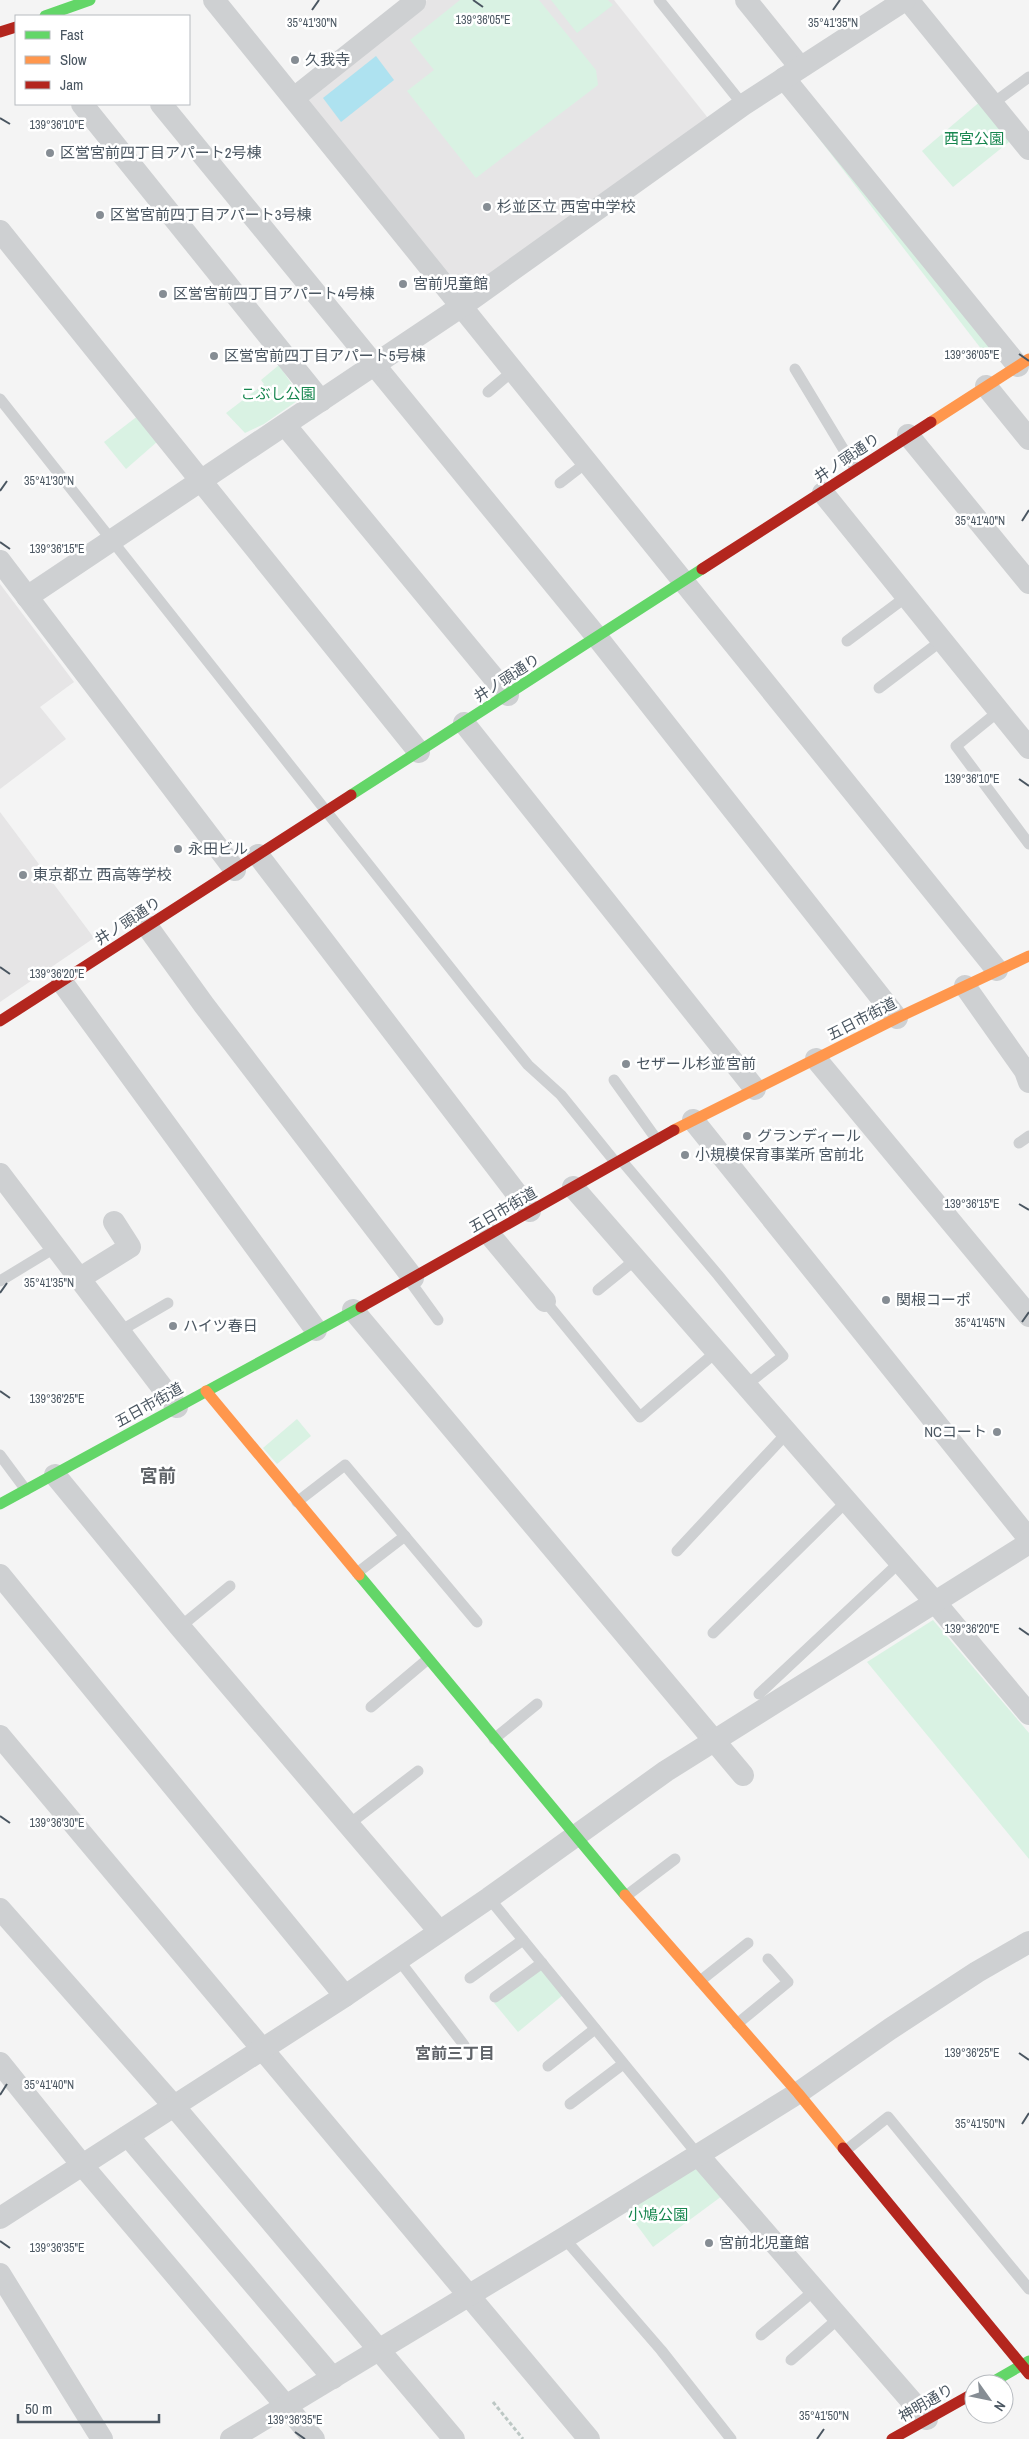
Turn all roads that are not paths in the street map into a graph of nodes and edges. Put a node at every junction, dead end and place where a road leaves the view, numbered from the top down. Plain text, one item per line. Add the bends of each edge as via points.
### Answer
1 (214, 0) edge
2 (414, 0) edge
3 (659, 0) edge
4 (746, 0) edge
5 (906, 0) edge
6 (87, 5) edge
7 (50, 15) edge
8 (15, 27) edge
9 (0, 32) edge
10 (792, 72) junction
11 (1029, 78) edge
12 (294, 98) junction
13 (992, 104) junction
14 (83, 105) edge
15 (162, 105) edge
16 (743, 105) junction
17 (1029, 149) edge
18 (0, 231) edge
19 (462, 306) junction
20 (1023, 362) edge
21 (374, 365) junction
22 (795, 369) dead end
23 (514, 370) junction
24 (986, 386) junction
25 (488, 392) dead end
26 (0, 399) edge
27 (322, 401) junction
28 (285, 425) junction
29 (908, 435) junction
30 (1029, 439) edge
31 (587, 462) junction
32 (856, 470) junction
33 (200, 482) junction
34 (560, 483) dead end
35 (823, 493) junction
36 (111, 539) junction
37 (0, 561) edge
38 (685, 581) junction
39 (1029, 583) edge
40 (28, 596) junction
41 (906, 597) junction
42 (597, 637) junction
43 (941, 641) junction
44 (847, 642) dead end
45 (879, 688) dead end
46 (508, 695) junction
47 (999, 711) junction
48 (464, 723) junction
49 (1029, 748) edge
50 (419, 752) junction
51 (327, 810) junction
52 (1029, 844) edge
53 (258, 856) junction
54 (235, 870) junction
55 (147, 926) junction
56 (1029, 956) edge
57 (998, 970) junction
58 (62, 982) junction
59 (965, 986) junction
60 (897, 1018) junction
61 (0, 1021) edge
62 (816, 1059) junction
63 (614, 1080) dead end
64 (1029, 1082) edge
65 (755, 1089) junction
66 (693, 1120) junction
67 (1029, 1136) edge
68 (658, 1140) junction
69 (1019, 1143) dead end
70 (619, 1162) junction
71 (0, 1174) edge
72 (573, 1187) junction
73 (530, 1211) junction
74 (114, 1222) dead end
75 (490, 1235) junction
76 (56, 1247) junction
77 (635, 1260) junction
78 (80, 1278) junction
79 (411, 1279) junction
80 (0, 1281) edge
81 (598, 1290) dead end
82 (545, 1301) joint
83 (168, 1303) dead end
84 (353, 1310) junction
85 (1029, 1316) edge
86 (438, 1320) dead end
87 (316, 1330) junction
88 (120, 1331) junction
89 (716, 1352) junction
90 (746, 1386) junction
91 (206, 1391) junction
92 (177, 1407) junction
93 (787, 1433) junction
94 (0, 1455) edge
95 (55, 1474) junction
96 (26, 1490) junction
97 (847, 1501) junction
98 (297, 1502) junction
99 (0, 1504) edge
100 (405, 1536) junction
101 (1029, 1539) edge
102 (1029, 1543) edge
103 (676, 1551) dead end
104 (900, 1562) junction
105 (357, 1573) junction
106 (0, 1575) edge
107 (230, 1586) dead end
108 (934, 1601) junction
109 (477, 1622) dead end
110 (180, 1628) junction
111 (713, 1633) dead end
112 (428, 1659) junction
113 (759, 1694) dead end
114 (537, 1704) dead end
115 (371, 1707) dead end
116 (1029, 1714) edge
117 (0, 1736) edge
118 (494, 1739) junction
119 (714, 1740) junction
120 (418, 1771) dead end
121 (743, 1775) dead end
122 (348, 1825) junction
123 (576, 1836) junction
124 (675, 1859) dead end
125 (626, 1896) junction
126 (489, 1898) junction
127 (0, 1909) edge
128 (439, 1931) junction
129 (523, 1940) junction
130 (1029, 1942) edge
131 (748, 1944) dead end
132 (398, 1959) junction
133 (768, 1959) dead end
134 (542, 1963) junction
135 (470, 1978) dead end
136 (700, 1981) junction
137 (345, 1996) junction
138 (495, 1997) dead end
139 (737, 2024) junction
140 (595, 2029) junction
141 (464, 2046) dead end
142 (262, 2049) junction
143 (0, 2063) edge
144 (624, 2064) junction
145 (548, 2066) dead end
146 (798, 2094) junction
147 (570, 2104) dead end
148 (173, 2105) junction
149 (128, 2136) junction
150 (844, 2152) junction
151 (698, 2155) junction
152 (84, 2166) junction
153 (0, 2218) edge
154 (564, 2238) junction
155 (0, 2274) edge
156 (1029, 2289) edge
157 (815, 2290) junction
158 (467, 2296) junction
159 (839, 2318) junction
160 (761, 2334) dead end
161 (379, 2349) junction
162 (791, 2360) dead end
163 (1026, 2367) edge
164 (1011, 2374) edge
165 (333, 2378) junction
166 (964, 2398) edge
167 (286, 2407) junction
168 (927, 2419) junction
169 (102, 2439) edge
170 (230, 2439) edge
171 (314, 2439) edge
172 (454, 2439) edge
173 (589, 2439) edge
174 (730, 2439) edge
175 (892, 2439) edge

1 - 12 street
2 - 12 street via 416,2
3 - 16 lane
4 - 10 street
5 - 10 street
5 - 13 street
6 - 7 main road
8 - 9 main road
10 - 16 street
10 - 20 street
11 - 13 lane
12 - 19 street
13 - 17 street
14 - 27 street
15 - 21 street
16 - 19 street
18 - 33 street
19 - 21 street
19 - 23 street
20 - 24 main road, 井ノ頭通り
21 - 27 street
21 - 42 street
22 - 32 lane
23 - 25 lane
23 - 31 street
24 - 29 main road, 井ノ頭通り
24 - 30 street
26 - 36 lane
27 - 28 street
28 - 33 street
28 - 46 street
29 - 32 main road, 井ノ頭通り
29 - 39 street
31 - 34 lane
31 - 38 street
32 - 35 main road, 井ノ頭通り
33 - 36 street
33 - 50 street
35 - 38 main road, 井ノ頭通り
35 - 41 street
36 - 40 street
36 - 51 lane
37 - 40 street
38 - 42 main road, 井ノ頭通り
38 - 57 street
40 - 54 street
41 - 43 street
41 - 44 lane
42 - 46 main road, 井ノ頭通り
42 - 60 street
43 - 45 lane
43 - 47 street
46 - 48 main road, 井ノ頭通り
47 - 49 street
47 - 52 lane via 956,746
48 - 50 main road, 井ノ頭通り
48 - 65 street
50 - 51 main road, 井ノ頭通り
51 - 53 main road, 井ノ頭通り
51 - 70 lane via 528,1065 560,1095
53 - 54 main road, 井ノ頭通り
53 - 73 street
54 - 55 main road, 井ノ頭通り
55 - 58 main road, 井ノ頭通り
55 - 79 street
56 - 57 main road, 五日市街道
57 - 59 main road, 五日市街道
58 - 61 main road, 井ノ頭通り
58 - 87 street
59 - 60 main road, 五日市街道
59 - 64 street via 1025,1071
60 - 62 main road, 五日市街道
62 - 65 main road, 五日市街道
62 - 85 street
63 - 68 lane
65 - 66 main road, 五日市街道
66 - 68 main road, 五日市街道
66 - 101 street
67 - 69 lane
68 - 70 main road, 五日市街道
70 - 72 main road, 五日市街道
70 - 90 lane via 718,1275 783,1356
71 - 76 street
72 - 73 main road, 五日市街道
72 - 77 street
73 - 75 main road, 五日市街道
74 - 78 street via 130,1247
75 - 79 main road, 五日市街道
75 - 82 street
76 - 78 street
76 - 80 lane
77 - 81 lane
77 - 89 street
78 - 88 street
79 - 84 main road, 五日市街道
79 - 86 lane
82 - 89 lane via 640,1417
83 - 88 lane
84 - 87 main road, 五日市街道
84 - 119 street
87 - 91 main road, 五日市街道
88 - 92 street
89 - 90 street
90 - 93 street
91 - 92 main road, 五日市街道
91 - 98 main road
92 - 95 main road, 五日市街道
93 - 97 street
93 - 103 lane
94 - 96 lane
95 - 96 main road, 五日市街道
95 - 110 street
96 - 99 main road, 五日市街道
97 - 104 street
97 - 111 lane
98 - 100 lane via 345,1464
98 - 105 main road
100 - 105 lane
100 - 109 lane
102 - 108 street
104 - 108 street
104 - 113 lane
105 - 112 main road
106 - 137 street
107 - 110 lane
108 - 116 street
108 - 119 street
110 - 122 street
112 - 115 lane
112 - 118 main road
114 - 118 lane
117 - 142 street
118 - 123 main road
119 - 121 street
119 - 123 street
120 - 122 lane
122 - 128 street
123 - 125 main road
123 - 126 street
124 - 125 lane
125 - 136 main road
126 - 128 street
126 - 129 lane
127 - 148 street
128 - 132 street
129 - 134 lane
129 - 135 lane
130 - 146 street via 977,1972
131 - 136 lane
132 - 137 street
132 - 141 lane
133 - 139 lane via 788,1982
134 - 138 lane
134 - 140 lane
136 - 139 main road
137 - 142 street
139 - 146 main road
140 - 144 lane
140 - 145 lane
142 - 148 street
142 - 158 street
143 - 152 street
144 - 147 lane
144 - 151 lane
146 - 150 main road
146 - 151 street
148 - 149 street
148 - 161 street
149 - 152 street
149 - 165 street
150 - 156 lane via 888,2117
150 - 163 main road
151 - 154 street
151 - 157 street
152 - 153 street
152 - 167 street
154 - 158 street
154 - 174 lane via 662,2350
155 - 169 street
157 - 159 street
157 - 160 lane
158 - 161 street
158 - 173 street
159 - 162 lane
159 - 168 street
161 - 165 street
161 - 172 street
163 - 164 main road
165 - 167 street
166 - 168 main road, 神明通り
167 - 170 street
167 - 171 street
168 - 175 main road, 神明通り

